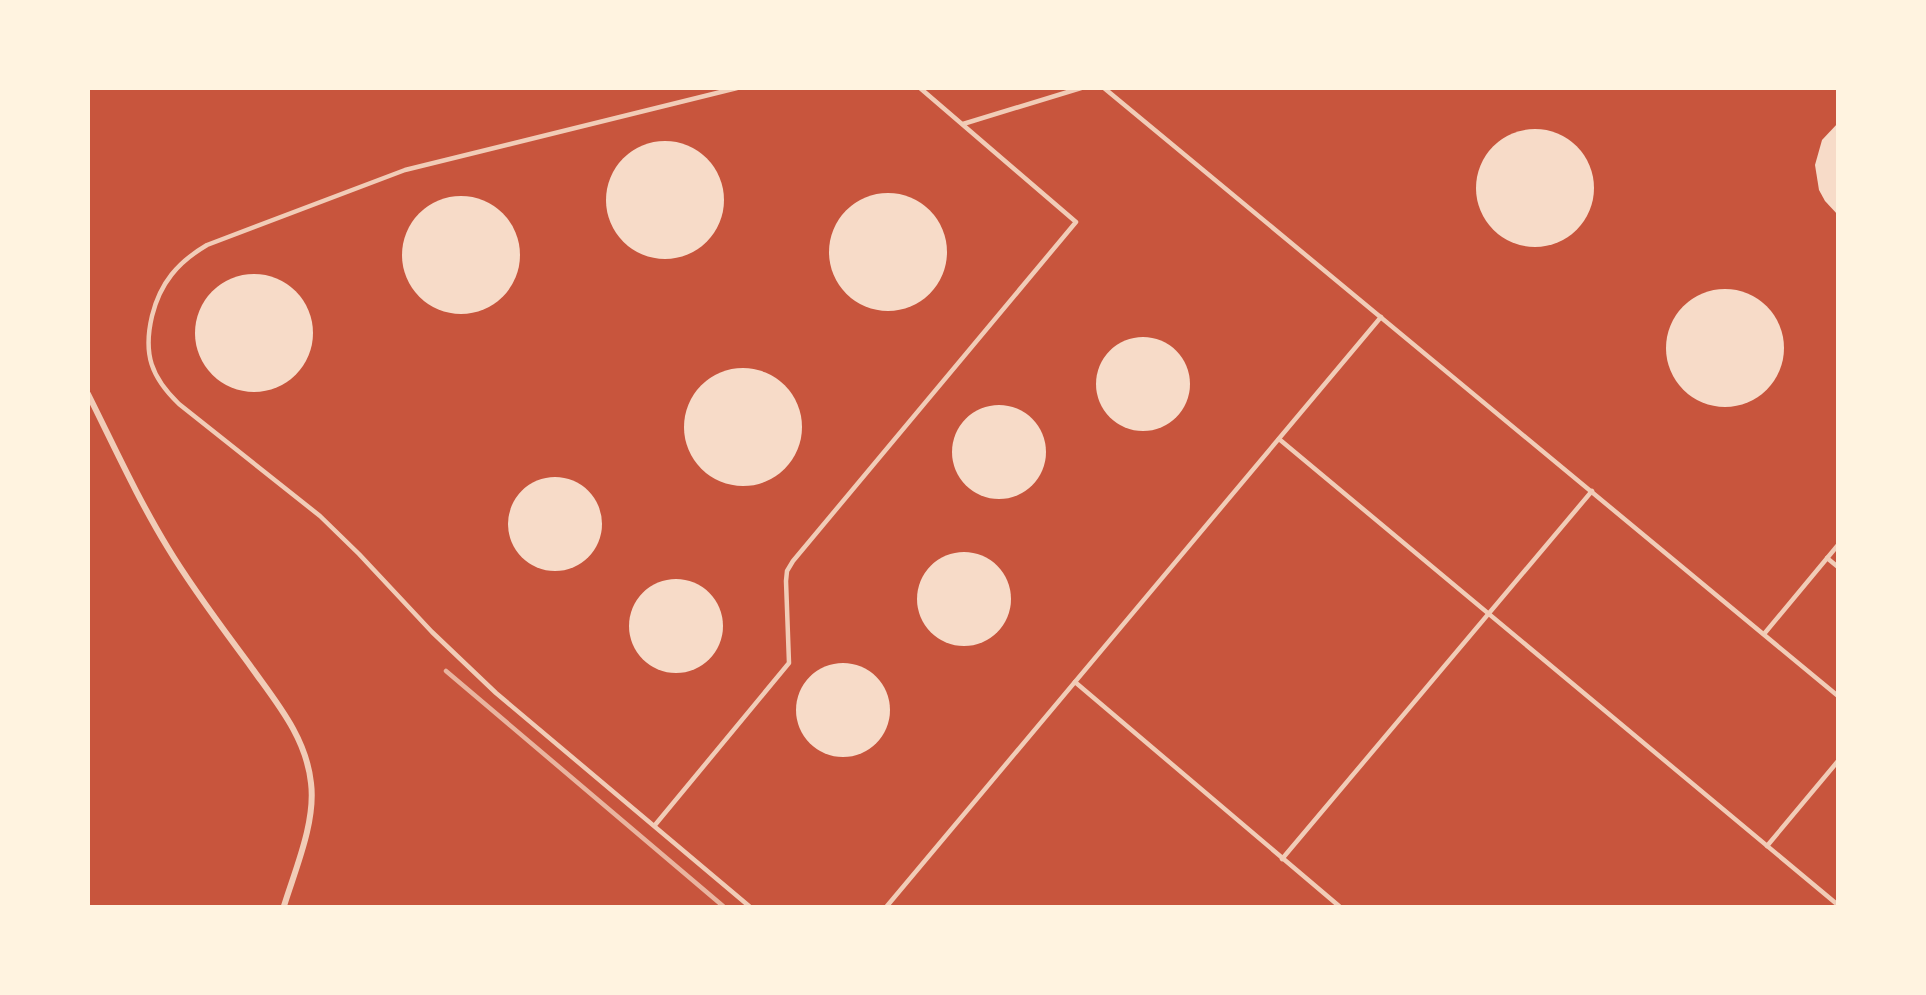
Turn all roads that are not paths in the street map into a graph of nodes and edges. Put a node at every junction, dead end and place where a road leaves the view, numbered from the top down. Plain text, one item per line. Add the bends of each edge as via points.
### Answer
1 (737, 88) edge
2 (920, 88) edge
3 (1081, 88) edge
4 (1104, 88) edge
5 (963, 124) junction
6 (1381, 317) junction
7 (88, 394) edge
8 (1279, 439) junction
9 (1592, 491) junction
10 (1838, 545) edge
11 (1827, 558) junction
12 (1838, 567) edge
13 (1488, 613) junction
14 (1764, 634) junction
15 (1075, 682) junction
16 (1838, 696) edge
17 (1838, 761) edge
18 (655, 825) junction
19 (1767, 846) junction
20 (1282, 860) junction
21 (1838, 905) edge
22 (284, 906) edge
23 (749, 906) edge
24 (887, 906) edge
25 (1339, 906) edge

1 - 18 lane via 405,170 235,233 196,251 172,273 159,291 148,333 152,365 171,396 326,522 495,693
2 - 5 lane
3 - 5 lane
4 - 6 lane
5 - 18 lane via 1076,222 793,561 786,581 789,663
6 - 8 lane
6 - 9 lane
7 - 22 street via 167,547 284,713 302,746 312,786 308,831
8 - 13 lane
8 - 15 lane
9 - 13 lane
9 - 14 lane
10 - 11 lane
11 - 12 lane
11 - 14 lane
13 - 19 lane
13 - 20 lane
14 - 16 lane
15 - 20 lane
15 - 24 lane
17 - 19 lane
18 - 23 lane
19 - 21 lane
20 - 25 lane

